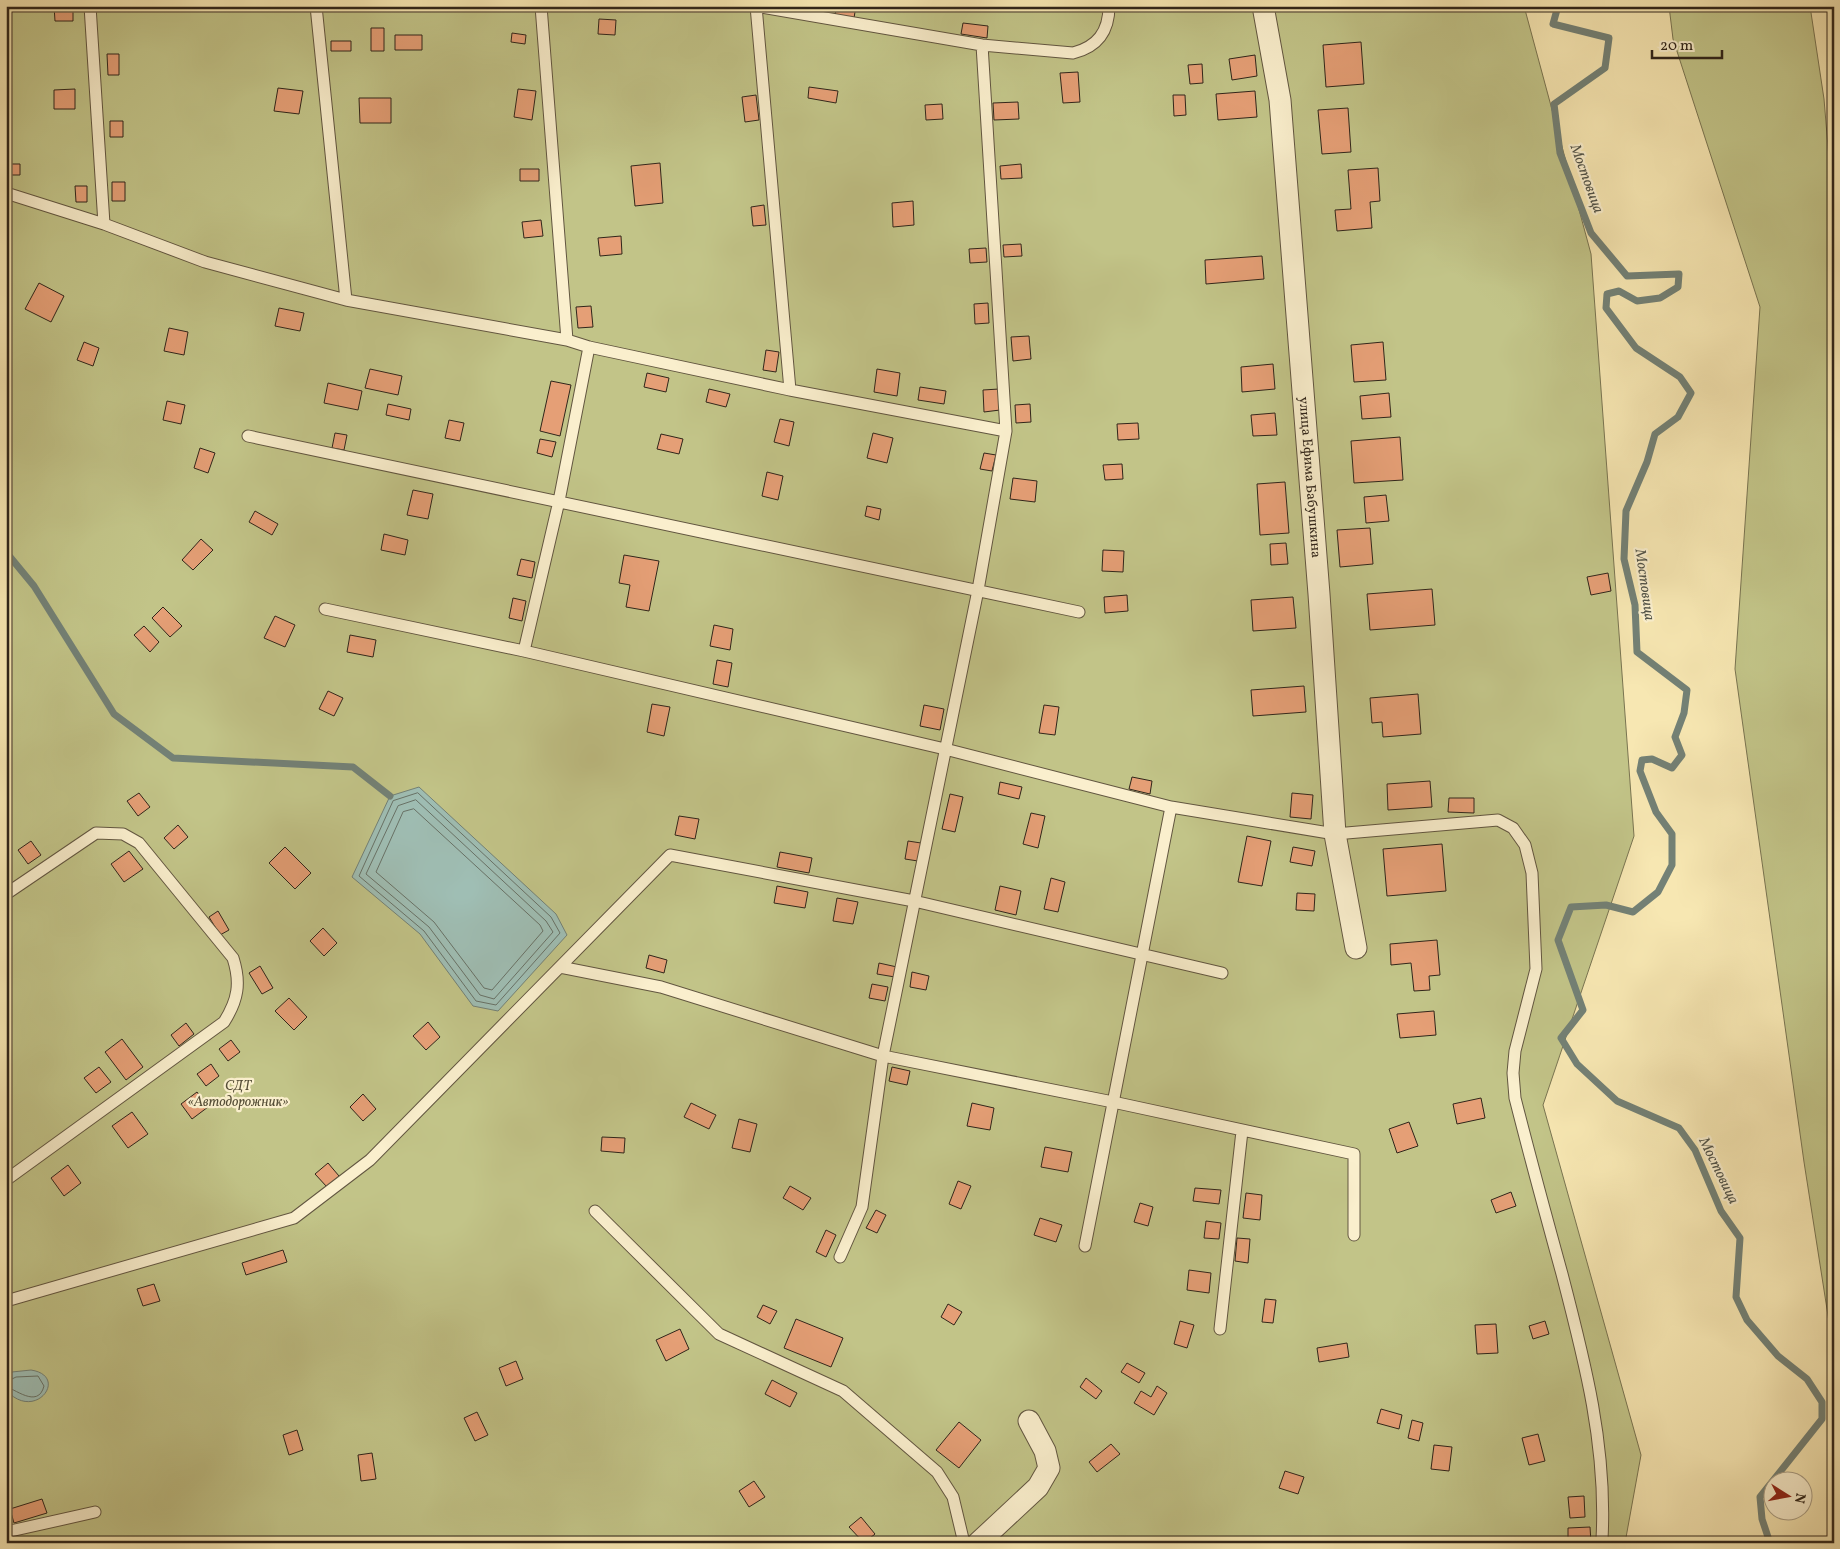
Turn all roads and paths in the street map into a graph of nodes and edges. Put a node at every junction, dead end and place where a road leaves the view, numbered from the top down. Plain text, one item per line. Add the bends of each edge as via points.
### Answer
1 (90, 6) edge
2 (316, 6) edge
3 (541, 6) edge
4 (756, 6) edge
5 (1109, 6) edge
6 (1263, 6) edge
7 (982, 45) junction
8 (6, 194) edge
9 (104, 224) junction
10 (346, 300) junction
11 (567, 340) junction
12 (589, 347) junction
13 (790, 390) junction
14 (1006, 432) junction
15 (248, 436) dead end
16 (559, 501) junction
17 (978, 590) junction
18 (326, 609) dead end
19 (1079, 612) dead end
20 (524, 651) junction
21 (946, 749) junction
22 (1171, 807) junction
23 (1334, 834) junction
24 (6, 894) edge
25 (914, 902) junction
26 (1356, 948) dead end
27 (1141, 954) junction
28 (560, 967) junction
29 (1222, 973) dead end
30 (883, 1056) junction
31 (1113, 1102) junction
32 (1242, 1131) junction
33 (6, 1180) edge
34 (595, 1212) dead end
35 (1354, 1235) dead end
36 (1084, 1246) dead end
37 (840, 1257) dead end
38 (6, 1301) edge
39 (1220, 1329) dead end
40 (1029, 1421) dead end
41 (95, 1512) dead end
42 (6, 1532) edge
43 (1602, 1539) dead end
44 (964, 1543) edge
45 (978, 1543) edge

1 - 9 lane
2 - 10 lane
3 - 11 lane
4 - 7 lane
4 - 13 lane
5 - 7 lane via 1105,31 1086,50 1073,53
6 - 23 street, улица Ефима Бабушкина via 1280,100 1319,594
7 - 14 lane
8 - 9 lane
9 - 10 lane via 205,262
10 - 11 lane
11 - 12 lane
12 - 13 lane
12 - 16 lane
13 - 14 lane
14 - 17 lane
15 - 16 lane
16 - 17 lane
16 - 20 lane
17 - 19 lane
17 - 21 lane
18 - 20 lane
20 - 21 lane
21 - 22 lane
21 - 25 lane
22 - 23 lane
22 - 27 lane
23 - 26 street, улица Ефима Бабушкина
23 - 43 lane via 1498,820 1513,828 1524,844 1532,873 1536,969 1515,1051 1515,1098 1599,1431 1604,1500
24 - 33 lane via 96,833 122,834 139,843 233,958 238,989 234,1006 224,1022
25 - 27 lane
25 - 28 lane via 670,855
25 - 30 lane
27 - 29 lane
27 - 31 lane
28 - 30 lane via 661,987
28 - 38 lane via 370,1160 294,1218
30 - 31 lane
30 - 37 lane via 862,1207
31 - 32 lane
31 - 36 lane
32 - 35 lane via 1354,1154
32 - 39 lane
34 - 44 lane via 719,1334 843,1391 937,1472 953,1497
40 - 45 street via 1045,1451 1049,1468 1038,1487
41 - 42 lane

